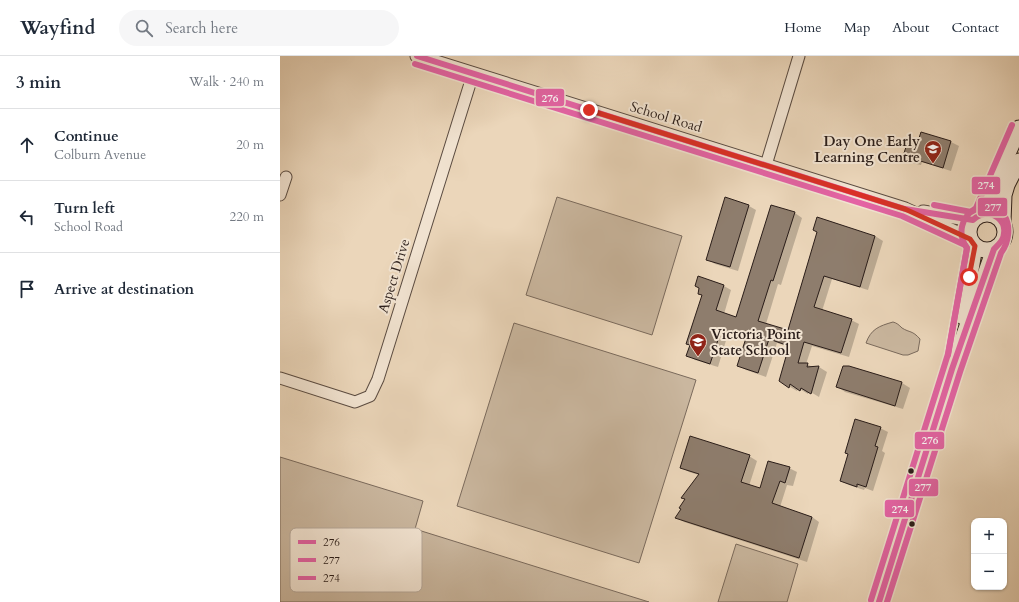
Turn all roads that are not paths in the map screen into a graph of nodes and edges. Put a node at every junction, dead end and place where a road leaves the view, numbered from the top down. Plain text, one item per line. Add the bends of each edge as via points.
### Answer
1 (416, 56) edge
2 (799, 56) edge
3 (473, 74) junction
4 (1019, 128) edge
5 (1019, 161) edge
6 (766, 164) junction
7 (286, 177) dead end
8 (280, 195) edge
9 (905, 209) junction
10 (977, 217) junction
11 (1003, 222) junction
12 (972, 242) junction
13 (994, 249) junction
14 (956, 356) junction
15 (280, 378) edge
16 (879, 602) edge

1 - 3 street, School Road
2 - 6 street
3 - 6 street, School Road
3 - 15 street, Aspect Drive via 378,379 370,396 355,402
4 - 10 main road
5 - 11 main road via 1004,195
6 - 9 street, School Road
7 - 8 street
9 - 10 street, School Road
9 - 12 street, School Road
10 - 11 main road via 994,214
10 - 12 main road via 969,229
11 - 13 main road via 1005,234 1000,245
12 - 13 main road via 984,250
12 - 14 main road
13 - 14 main road
14 - 16 main road

